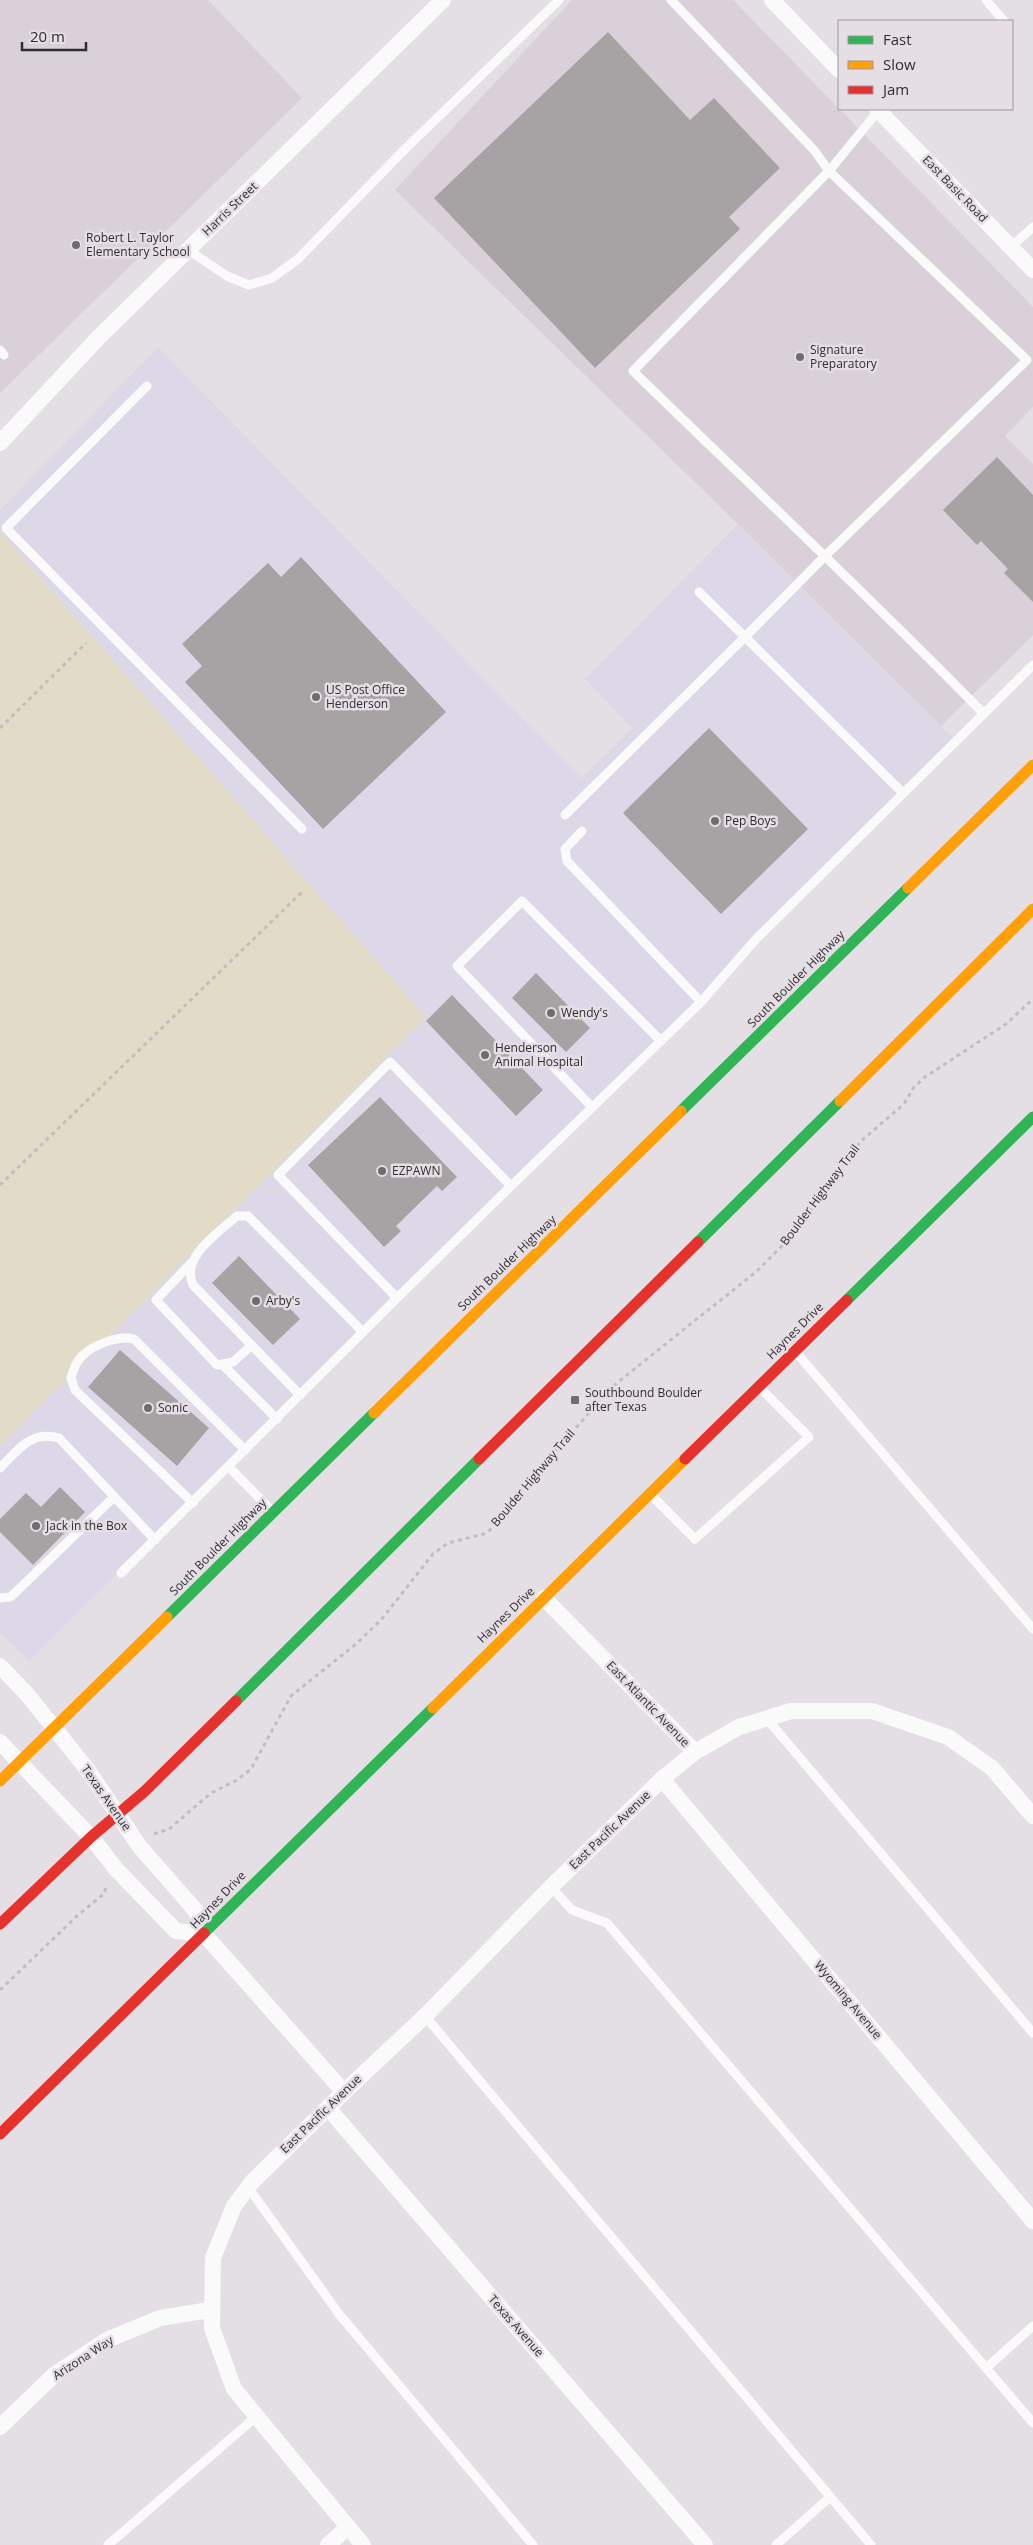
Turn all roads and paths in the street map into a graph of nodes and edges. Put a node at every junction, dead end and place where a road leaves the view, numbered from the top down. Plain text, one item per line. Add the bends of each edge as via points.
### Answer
1 (443, 0) edge
2 (559, 0) edge
3 (672, 0) edge
4 (772, 0) edge
5 (986, 0) edge
6 (1003, 20) edge
7 (838, 69) edge
8 (878, 110) edge
9 (829, 172) junction
10 (1033, 227) edge
11 (1011, 247) junction
12 (188, 250) junction
13 (1033, 270) edge
14 (1030, 357) edge
15 (147, 386) dead end
16 (0, 443) edge
17 (824, 557) junction
18 (699, 592) dead end
19 (745, 638) junction
20 (86, 643) dead end
21 (1033, 665) edge
22 (984, 714) junction
23 (0, 728) edge
24 (1033, 765) edge
25 (903, 793) junction
26 (565, 815) dead end
27 (302, 829) dead end
28 (582, 831) dead end
29 (302, 892) dead end
30 (1033, 909) edge
31 (1033, 998) edge
32 (701, 1002) junction
33 (660, 1040) junction
34 (591, 1106) junction
35 (1033, 1117) edge
36 (0, 1185) edge
37 (511, 1186) junction
38 (191, 1262) junction
39 (397, 1298) junction
40 (363, 1332) junction
41 (252, 1345) junction
42 (795, 1351) junction
43 (223, 1365) junction
44 (759, 1386) junction
45 (300, 1395) junction
46 (276, 1419) junction
47 (245, 1450) junction
48 (229, 1467) junction
49 (0, 1468) edge
50 (650, 1494) junction
51 (114, 1497) junction
52 (192, 1503) junction
53 (273, 1512) junction
54 (155, 1540) junction
55 (121, 1574) dead end
56 (0, 1598) edge
57 (544, 1598) junction
58 (1033, 1629) edge
59 (0, 1666) edge
60 (767, 1719) junction
61 (53, 1728) junction
62 (0, 1742) edge
63 (695, 1752) junction
64 (19, 1764) junction
65 (662, 1778) junction
66 (0, 1781) edge
67 (119, 1814) junction
68 (1033, 1816) edge
69 (91, 1837) junction
70 (140, 1847) junction
71 (116, 1869) junction
72 (551, 1887) junction
73 (0, 1924) edge
74 (204, 1934) junction
75 (0, 1990) edge
76 (425, 2016) junction
77 (1033, 2033) edge
78 (344, 2092) junction
79 (328, 2108) junction
80 (0, 2134) edge
81 (248, 2187) junction
82 (1033, 2221) edge
83 (210, 2310) junction
84 (1033, 2326) edge
85 (986, 2368) junction
86 (257, 2416) junction
87 (1033, 2423) edge
88 (0, 2427) edge
89 (830, 2496) junction
90 (348, 2527) junction
91 (108, 2545) edge
92 (328, 2545) edge
93 (364, 2545) edge
94 (533, 2545) edge
95 (705, 2545) edge
96 (776, 2545) edge
97 (871, 2545) edge

1 - 12 street, Harris Street
2 - 12 lane via 404,150 298,259 272,278 249,286 227,276
3 - 9 lane via 814,150
4 - 7 street
5 - 6 lane
8 - 9 lane
8 - 11 street, East Basic Road
9 - 14 lane
9 - 17 lane via 633,371
10 - 11 lane
11 - 13 street, East Basic Road
12 - 16 street, Harris Street via 99,337
14 - 17 lane
15 - 27 lane via 6,528
17 - 19 lane
17 - 22 lane
18 - 19 lane
19 - 25 lane
19 - 26 lane
20 - 23 path
21 - 22 lane
22 - 25 lane
24 - 53 main road, South Boulder Highway
25 - 32 lane via 756,939
28 - 32 lane via 565,850 567,861
29 - 36 path
30 - 67 main road
31 - 70 path, Boulder Highway Trail via 1006,1024 914,1087 904,1104 861,1141 787,1240 737,1288 612,1387 535,1474 494,1527 484,1534 448,1543 433,1554 381,1620 291,1696 251,1770 210,1793 169,1829 155,1832
32 - 33 lane
33 - 34 lane
33 - 34 lane via 522,901 457,966
34 - 37 lane
35 - 42 main road, Haynes Drive
37 - 39 lane
37 - 39 lane via 390,1062 278,1175
38 - 40 lane via 237,1216 248,1216
38 - 41 lane via 190,1278 194,1286
38 - 43 lane via 156,1300 216,1365
39 - 40 lane
40 - 45 lane
41 - 43 lane via 233,1362
41 - 45 lane
42 - 44 main road, Haynes Drive
42 - 58 lane
43 - 46 lane
44 - 50 main road, Haynes Drive
44 - 50 lane via 809,1437 695,1539
45 - 46 lane
46 - 47 lane
47 - 48 lane
47 - 52 lane via 134,1339 119,1338 82,1356 71,1378 75,1390
48 - 52 lane
48 - 53 lane
49 - 51 lane via 28,1440 35,1437 59,1438
50 - 57 main road, Haynes Drive
51 - 54 lane
51 - 56 lane via 16,1592 10,1597
52 - 54 lane
53 - 61 main road, South Boulder Highway
54 - 55 lane
57 - 63 street, East Atlantic Avenue
57 - 74 main road, Haynes Drive
59 - 61 street, Texas Avenue
60 - 63 street, East Atlantic Avenue via 739,1727
60 - 68 street, East Atlantic Avenue via 791,1711 872,1711 948,1737 992,1768
60 - 77 lane
61 - 64 main road, South Boulder Highway
61 - 67 street, Texas Avenue via 87,1768
62 - 64 street
63 - 65 street, East Pacific Avenue
64 - 66 main road, South Boulder Highway
64 - 69 street
65 - 72 street, East Pacific Avenue
65 - 82 street, Wyoming Avenue
67 - 69 main road
67 - 70 street, Texas Avenue
69 - 71 street
69 - 73 main road
70 - 74 street, Texas Avenue via 196,1911
71 - 74 street via 176,1931
71 - 75 path via 107,1877 105,1893
72 - 76 street, East Pacific Avenue
72 - 85 lane via 572,1910 607,1923
74 - 78 street, Texas Avenue
74 - 80 main road, Haynes Drive
76 - 78 street, East Pacific Avenue
76 - 89 lane
78 - 79 street, East Pacific Avenue
79 - 81 street, East Pacific Avenue
79 - 95 street, Texas Avenue
81 - 83 street, East Pacific Avenue via 234,2206 213,2258
81 - 94 lane via 340,2314
83 - 86 street, East Pacific Avenue via 212,2328 234,2388
83 - 88 street, Arizona Way via 160,2318 107,2340 54,2375
84 - 85 lane
85 - 87 lane
86 - 90 street, East Pacific Avenue
86 - 91 lane
89 - 96 lane
89 - 97 lane
90 - 92 street
90 - 93 street, East Pacific Avenue

